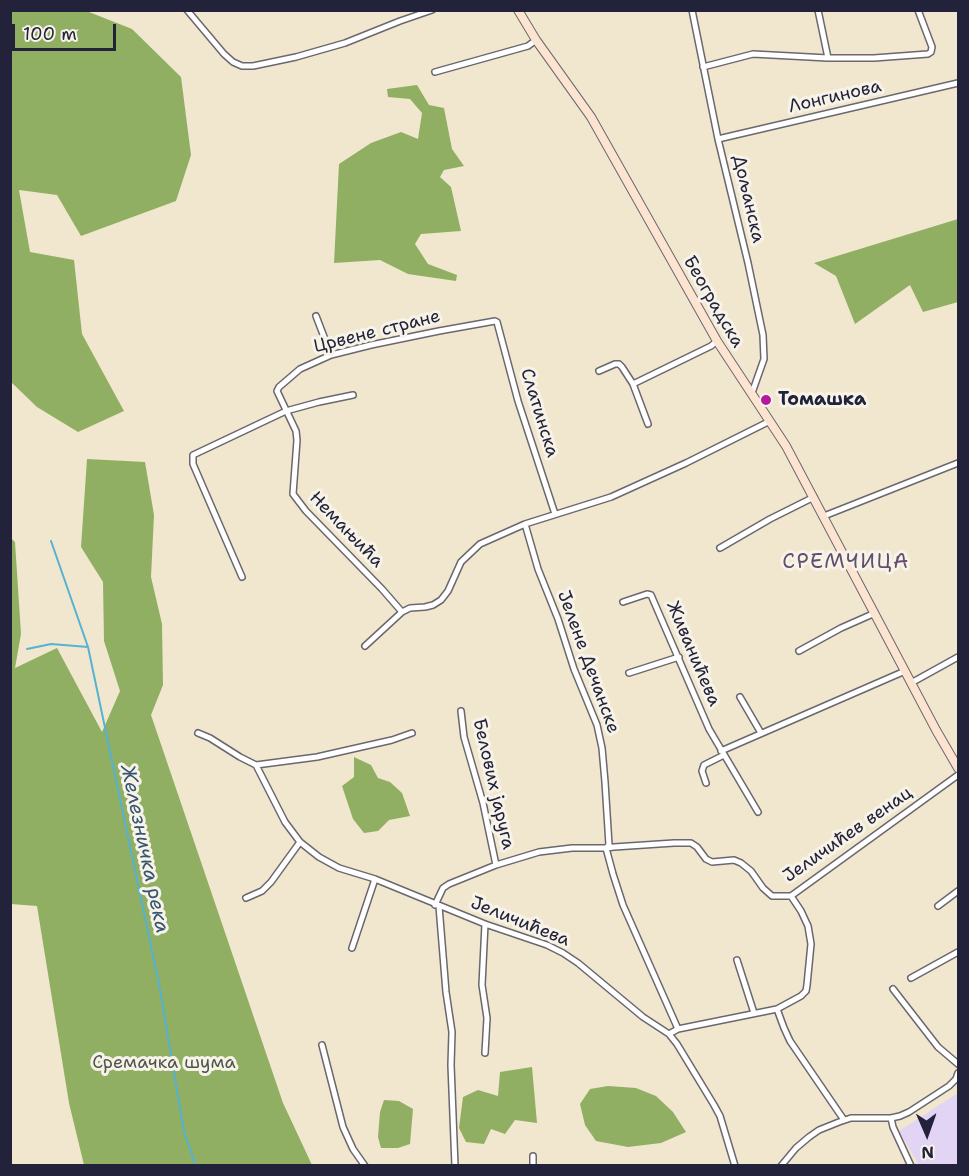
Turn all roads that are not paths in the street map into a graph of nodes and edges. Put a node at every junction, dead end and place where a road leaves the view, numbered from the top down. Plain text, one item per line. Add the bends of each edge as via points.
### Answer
1 (187, 10) edge
2 (432, 10) edge
3 (518, 10) edge
4 (692, 10) edge
5 (818, 10) edge
6 (918, 10) edge
7 (536, 40) junction
8 (828, 58) junction
9 (703, 67) junction
10 (435, 72) dead end
11 (958, 83) edge
12 (718, 139) junction
13 (316, 316) dead end
14 (495, 321) joint
15 (717, 341) junction
16 (331, 355) junction
17 (599, 371) dead end
18 (633, 384) junction
19 (278, 391) joint
20 (752, 393) junction
21 (353, 395) dead end
22 (286, 411) junction
23 (770, 421) junction
24 (648, 424) dead end
25 (958, 463) edge
26 (814, 496) junction
27 (555, 514) junction
28 (824, 516) junction
29 (525, 524) junction
30 (720, 548) dead end
31 (242, 577) dead end
32 (623, 602) dead end
33 (402, 612) junction
34 (875, 613) junction
35 (365, 646) dead end
36 (799, 651) dead end
37 (679, 657) junction
38 (958, 657) edge
39 (905, 671) junction
40 (628, 673) dead end
41 (911, 683) junction
42 (740, 697) dead end
43 (461, 711) dead end
44 (198, 733) dead end
45 (412, 733) dead end
46 (761, 733) junction
47 (723, 753) junction
48 (256, 765) junction
49 (958, 768) edge
50 (958, 775) edge
51 (706, 783) dead end
52 (758, 812) dead end
53 (300, 842) junction
54 (606, 848) junction
55 (496, 865) junction
56 (375, 879) junction
57 (958, 891) edge
58 (791, 896) junction
59 (246, 898) dead end
60 (437, 905) junction
61 (938, 906) dead end
62 (485, 924) junction
63 (352, 948) dead end
64 (958, 952) edge
65 (737, 960) dead end
66 (911, 978) dead end
67 (893, 988) dead end
68 (777, 1009) junction
69 (754, 1013) junction
70 (678, 1029) junction
71 (669, 1034) junction
72 (322, 1045) dead end
73 (485, 1053) dead end
74 (958, 1064) edge
75 (958, 1075) edge
76 (891, 1118) junction
77 (844, 1120) junction
78 (533, 1156) dead end
79 (365, 1166) edge
80 (455, 1166) edge
81 (533, 1166) edge
82 (735, 1166) edge
83 (781, 1166) edge
84 (911, 1166) edge

1 - 2 street via 233,62 253,66 336,46
3 - 7 main road, Београдска
4 - 9 street, Дољанска
5 - 8 street
6 - 8 street via 932,47 928,54
7 - 10 street via 528,46
7 - 15 main road, Београдска via 591,117
8 - 9 street via 753,54
9 - 12 street, Дољанска
11 - 12 street, Лонгинова
12 - 20 street, Дољанска via 763,335 764,359
13 - 16 street
14 - 16 street, Црвене стране
14 - 27 street, Слатинска
15 - 18 street
15 - 20 main road, Београдска
16 - 19 street, Црвене стране via 300,369
17 - 18 street via 619,364
18 - 24 street
19 - 22 street, Немањића
20 - 23 main road, Београдска
21 - 22 street
22 - 31 street via 193,455 193,464
22 - 33 street, Немањића via 296,431 296,500
23 - 26 main road, Београдска
23 - 27 street via 611,497
25 - 28 street
26 - 28 main road, Београдска
26 - 30 street
27 - 29 street
28 - 34 main road, Београдска
29 - 33 street via 473,550 461,562 441,600
29 - 54 street, Јелене Дечанске via 597,725 605,782 609,845
32 - 37 street, Живанићева via 651,595
33 - 35 street
34 - 36 street
34 - 39 main road, Београдска
37 - 40 street
37 - 47 street, Живанићева
38 - 41 street
39 - 41 main road, Београдска
39 - 46 street
41 - 49 main road, Београдска
42 - 46 street
43 - 55 street, Белових јаруга
44 - 48 street
45 - 48 street via 317,757
46 - 47 street
47 - 51 street via 704,765
47 - 52 street, Живанићева
48 - 53 street, Јеличићева via 285,822
50 - 58 street, Јеличићев венац
53 - 56 street, Јеличићева via 339,868
53 - 59 street via 271,882
54 - 55 street, Јеличићев венац via 553,849
54 - 58 street, Јеличићев венац via 691,843 712,862 741,862 772,896
54 - 70 street via 623,905
55 - 60 street, Јеличићев венац via 443,888
56 - 60 street, Јеличићева
56 - 63 street
57 - 61 street
58 - 68 street via 810,934 807,985 801,996
60 - 62 street, Јеличићева
60 - 80 street via 452,1032
62 - 71 street, Јеличићева via 563,953
62 - 73 street
64 - 66 street
65 - 69 street
67 - 74 street via 938,1047
68 - 69 street
68 - 77 street via 790,1041
69 - 70 street
70 - 71 street
71 - 82 street via 720,1116
72 - 79 street via 343,1127
75 - 76 street via 949,1086 909,1112
76 - 77 street
76 - 84 street
77 - 83 street via 809,1137
78 - 81 street

